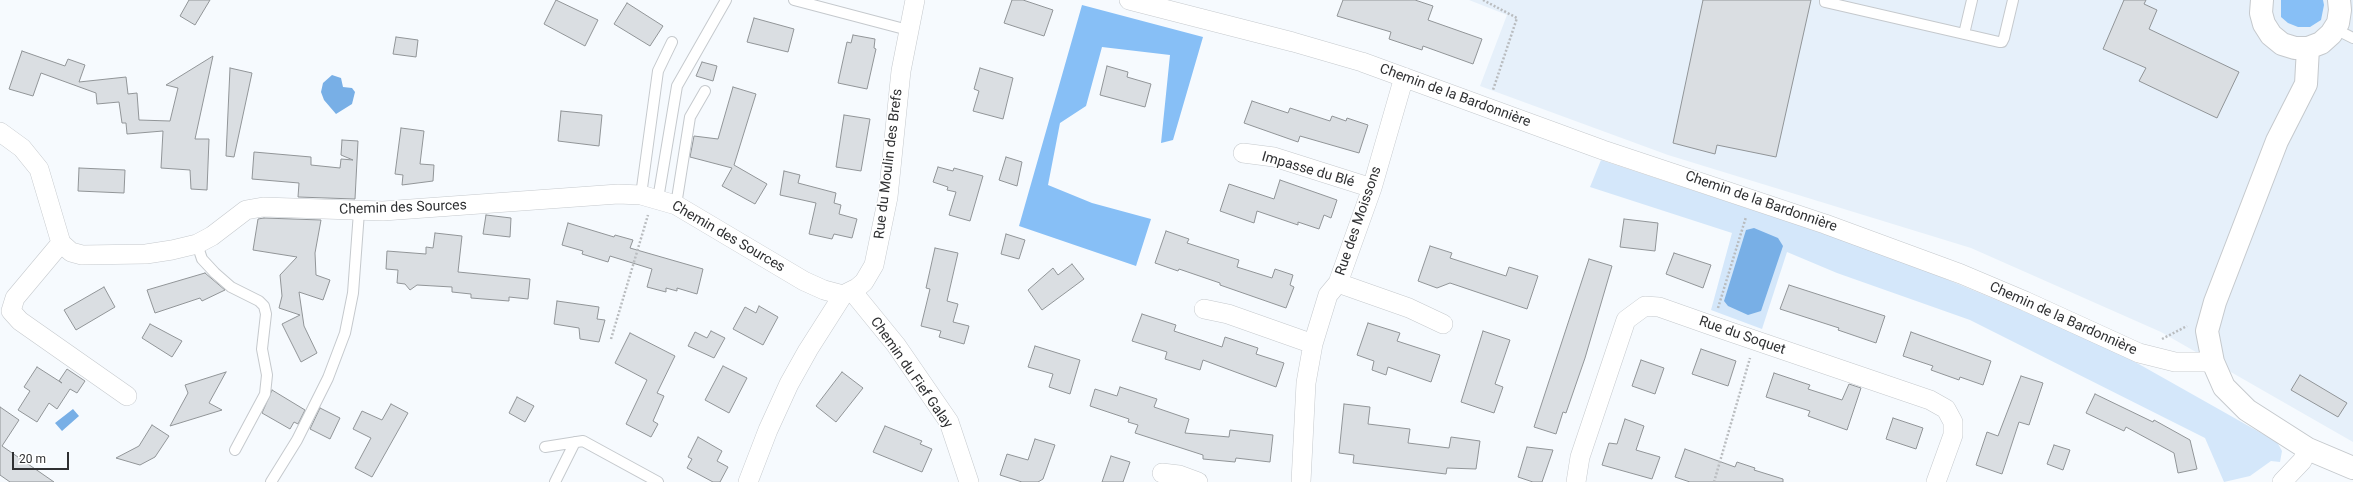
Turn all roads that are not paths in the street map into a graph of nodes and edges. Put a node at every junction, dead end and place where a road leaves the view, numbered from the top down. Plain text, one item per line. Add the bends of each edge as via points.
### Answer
1 (726, 0) edge
2 (794, 0) edge
3 (915, 0) edge
4 (1129, 0) edge
5 (1825, 0) edge
6 (1972, 0) edge
7 (2013, 0) edge
8 (2246, 0) edge
9 (2262, 0) edge
10 (2339, 0) edge
11 (2264, 24) junction
12 (908, 30) junction
13 (1964, 34) junction
14 (2344, 34) edge
15 (672, 42) dead end
16 (2308, 48) junction
17 (1404, 77) junction
18 (705, 91) dead end
19 (0, 132) edge
20 (1243, 153) dead end
21 (1372, 188) junction
22 (651, 197) junction
23 (676, 205) junction
24 (359, 212) junction
25 (61, 243) junction
26 (197, 244) junction
27 (1338, 283) junction
28 (847, 293) junction
29 (1204, 309) dead end
30 (5, 317) edge
31 (1443, 324) dead end
32 (1313, 344) junction
33 (2213, 362) junction
34 (127, 396) dead end
35 (576, 442) junction
36 (545, 447) dead end
37 (2308, 449) junction
38 (235, 450) dead end
39 (2353, 468) edge
40 (1162, 473) dead end
41 (655, 481) edge
42 (271, 482) edge
43 (555, 482) edge
44 (748, 482) edge
45 (969, 482) edge
46 (1198, 482) edge
47 (1303, 482) edge
48 (1576, 482) edge
49 (1936, 482) edge
50 (2282, 482) edge

1 - 22 lane via 677,86
2 - 12 lane
3 - 12 street, Rue du Moulin des Brefs
4 - 17 street, Chemin de la Bardonnière via 1293,42
5 - 13 lane via 1824,2
6 - 13 lane
7 - 13 lane via 2002,42
8 - 11 street
9 - 11 street via 2261,13
10 - 14 street
11 - 16 street via 2271,35 2282,44
12 - 28 street, Rue du Moulin des Brefs via 901,71 888,197 877,255 870,274
14 - 16 street
15 - 22 lane via 658,71
16 - 33 street via 2306,84 2277,141 2215,302 2207,331
17 - 21 street, Rue des Moissons
17 - 33 street, Chemin de la Bardonnière via 1603,150 1900,250 2054,314 2139,353 2175,362
18 - 23 lane via 690,117
19 - 25 street via 22,148 39,169
20 - 21 street, Impasse du Blé via 1274,157
21 - 27 street, Rue des Moissons
22 - 23 street, Chemin des Sources
22 - 24 street, Chemin des Sources via 618,194
23 - 28 street, Chemin des Sources via 804,281 824,290
24 - 26 street, Chemin des Sources via 263,207 246,210
24 - 42 lane via 353,293 345,333 328,378 297,440
25 - 26 street, Chemin des Sources via 71,252 82,255 146,254
25 - 30 street via 15,298
26 - 38 lane via 202,259 215,273 231,287 259,301 264,306 266,314 262,349 267,375 265,394
27 - 31 street via 1409,308
27 - 32 street, Rue des Moissons via 1328,295
28 - 44 street, Rue du Moulin des Brefs via 789,384
28 - 45 street, Chemin du Fief Galay via 896,345 949,422
29 - 32 street via 1228,314
30 - 34 street via 20,322
32 - 47 street, Rue des Moissons via 1306,384
33 - 37 street via 2224,387 2247,410
35 - 36 lane
35 - 41 lane via 583,441
35 - 43 lane
37 - 39 street
37 - 50 street via 2302,461
40 - 46 street via 1179,475
48 - 49 street, Rue du Soquet via 1580,457 1626,320 1645,306 1659,307 1930,400 1946,409 1953,422 1953,435

